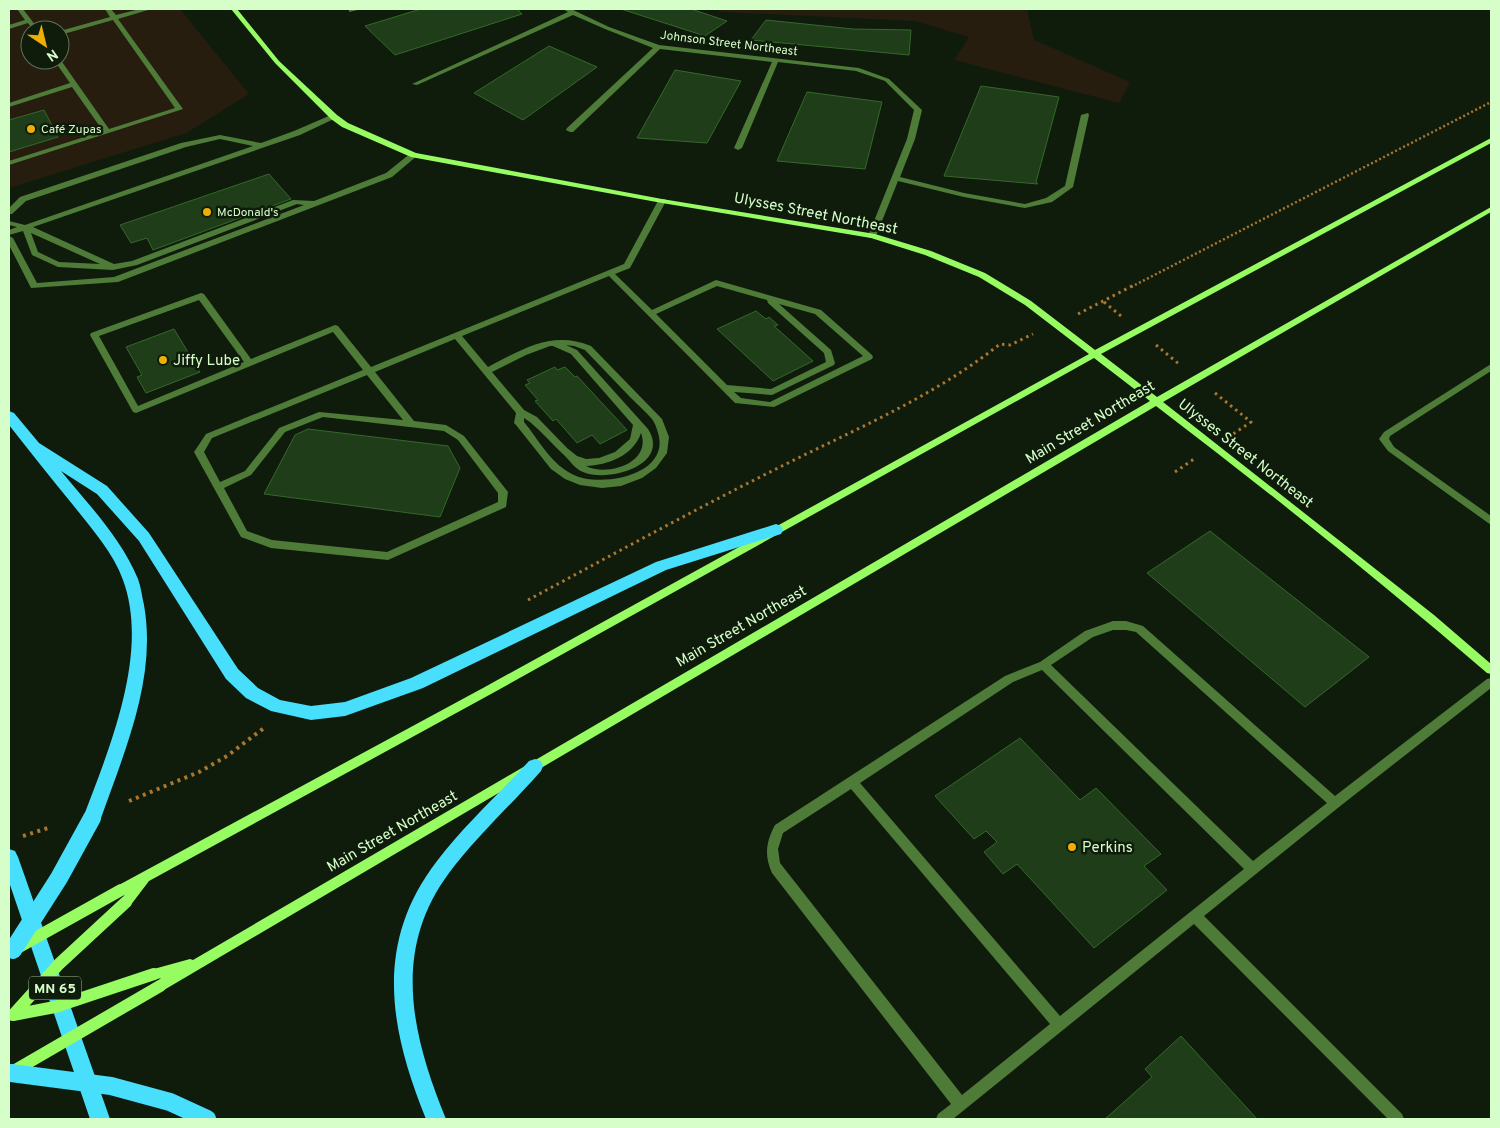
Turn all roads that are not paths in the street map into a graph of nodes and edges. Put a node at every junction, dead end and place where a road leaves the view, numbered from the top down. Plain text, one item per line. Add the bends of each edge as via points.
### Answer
1 (20, 9) edge
2 (108, 9) edge
3 (146, 9) edge
4 (234, 9) edge
5 (359, 9) edge
6 (351, 11) dead end
7 (569, 11) edge
8 (115, 18) junction
9 (28, 20) edge
10 (70, 30) edge
11 (658, 47) junction
12 (776, 60) junction
13 (64, 70) edge
14 (74, 84) junction
15 (415, 84) dead end
16 (9, 105) edge
17 (1085, 115) dead end
18 (334, 117) junction
19 (570, 130) dead end
20 (107, 132) junction
21 (1491, 140) edge
22 (261, 145) junction
23 (738, 148) dead end
24 (414, 155) junction
25 (9, 163) edge
26 (896, 178) junction
27 (662, 201) junction
28 (315, 203) junction
29 (1491, 209) edge
30 (9, 212) edge
31 (9, 223) edge
32 (25, 227) junction
33 (9, 233) edge
34 (872, 236) junction
35 (9, 238) edge
36 (113, 267) junction
37 (610, 273) junction
38 (768, 298) junction
39 (650, 314) junction
40 (457, 336) junction
41 (554, 342) junction
42 (1095, 354) junction
43 (249, 363) junction
44 (1491, 367) edge
45 (487, 371) junction
46 (370, 372) junction
47 (725, 388) junction
48 (1156, 402) junction
49 (521, 412) junction
50 (9, 416) edge
51 (410, 424) junction
52 (638, 424) junction
53 (34, 448) junction
54 (570, 458) junction
55 (218, 487) junction
56 (1491, 522) edge
57 (776, 530) junction
58 (1044, 665) junction
59 (1491, 670) edge
60 (1491, 682) edge
61 (535, 766) junction
62 (852, 782) junction
63 (1335, 802) junction
64 (9, 857) edge
65 (1253, 869) junction
66 (123, 896) junction
67 (1194, 916) junction
68 (10, 952) edge
69 (200, 962) junction
70 (10, 1016) edge
71 (1059, 1026) junction
72 (10, 1073) edge
73 (961, 1105) junction
74 (100, 1119) edge
75 (206, 1119) edge
76 (436, 1119) edge
77 (943, 1119) edge
78 (1397, 1119) edge

1 - 9 street
2 - 8 street
3 - 8 street
4 - 18 main road, Ulysses Street Northeast via 277,62
5 - 6 street
7 - 11 street, Johnson Street Northeast
7 - 15 street
8 - 10 street
8 - 20 street via 179,109
11 - 12 street, Johnson Street Northeast
11 - 19 street
12 - 23 street
12 - 26 street, Johnson Street Northeast via 857,70 887,80 918,110
13 - 14 street
14 - 16 street
14 - 20 street
17 - 26 street via 1069,187 1049,200 1025,206 964,196
18 - 22 street
18 - 24 main road, Ulysses Street Northeast via 345,125
20 - 25 street
21 - 42 main road
22 - 30 street via 220,137 184,145 23,199
22 - 32 street
24 - 27 main road, Ulysses Street Northeast
24 - 28 street via 389,175
26 - 34 street
27 - 34 main road, Ulysses Street Northeast
27 - 37 street via 627,266
28 - 35 street via 115,280 34,286
28 - 36 street via 296,202 134,263
29 - 48 main road, Main Street Northeast
31 - 32 street
32 - 33 street
32 - 36 street
32 - 36 street via 35,253 58,264
34 - 42 main road, Ulysses Street Northeast via 928,252 982,275 1028,303
37 - 39 street
37 - 40 street
38 - 39 street via 716,283
38 - 47 street via 828,352 831,363 772,392
38 - 47 street via 818,312 870,358 771,405 738,401
39 - 47 street
40 - 45 street
40 - 46 street
41 - 45 street
41 - 49 street via 567,341 588,348 657,419 663,429 663,451 648,470 636,478 601,485 584,483 556,468 519,422
41 - 52 street via 574,352
42 - 48 main road, Ulysses Street Northeast
42 - 57 main road
43 - 43 street via 136,410 94,335 201,296
43 - 46 street via 335,328
44 - 56 street via 1384,439 1390,450
45 - 49 street
46 - 51 street
46 - 55 street via 210,436 199,452
48 - 59 main road, Ulysses Street Northeast via 1308,520
48 - 61 main road, Main Street Northeast
49 - 54 street via 532,417
50 - 53 highway
51 - 55 street via 322,414 282,430 248,473
51 - 55 street via 446,428 461,438 503,492 503,504 388,556 272,544 244,534
52 - 54 street via 638,435 633,443 616,455 602,461
52 - 54 street via 647,435 648,447 644,457 631,466 616,472 599,473 582,468
53 - 57 highway via 102,490 144,537 232,674 252,693 277,706 311,713 345,708 417,683 661,566
53 - 68 highway, bridge via 108,538 121,559 131,580 140,622 140,646 133,696 92,818 59,878
57 - 66 main road via 487,692 148,875
58 - 62 street via 1009,679
58 - 63 street via 1101,627 1128,624 1139,629
58 - 65 street
60 - 63 street
61 - 69 main road, Main Street Northeast
61 - 76 highway via 442,868 411,930 404,963 402,1002 414,1058
62 - 71 street
62 - 73 street via 779,830 772,842 770,856 776,869
63 - 65 street
64 - 74 highway, MN 65
65 - 67 street
66 - 68 main road, bridge
66 - 70 main road, bridge
67 - 71 street
67 - 78 street
69 - 70 main road, bridge via 55,1007
69 - 72 main road, Main Street Northeast, bridge
71 - 73 street
72 - 75 highway, bridge via 111,1086 170,1102
73 - 77 street

